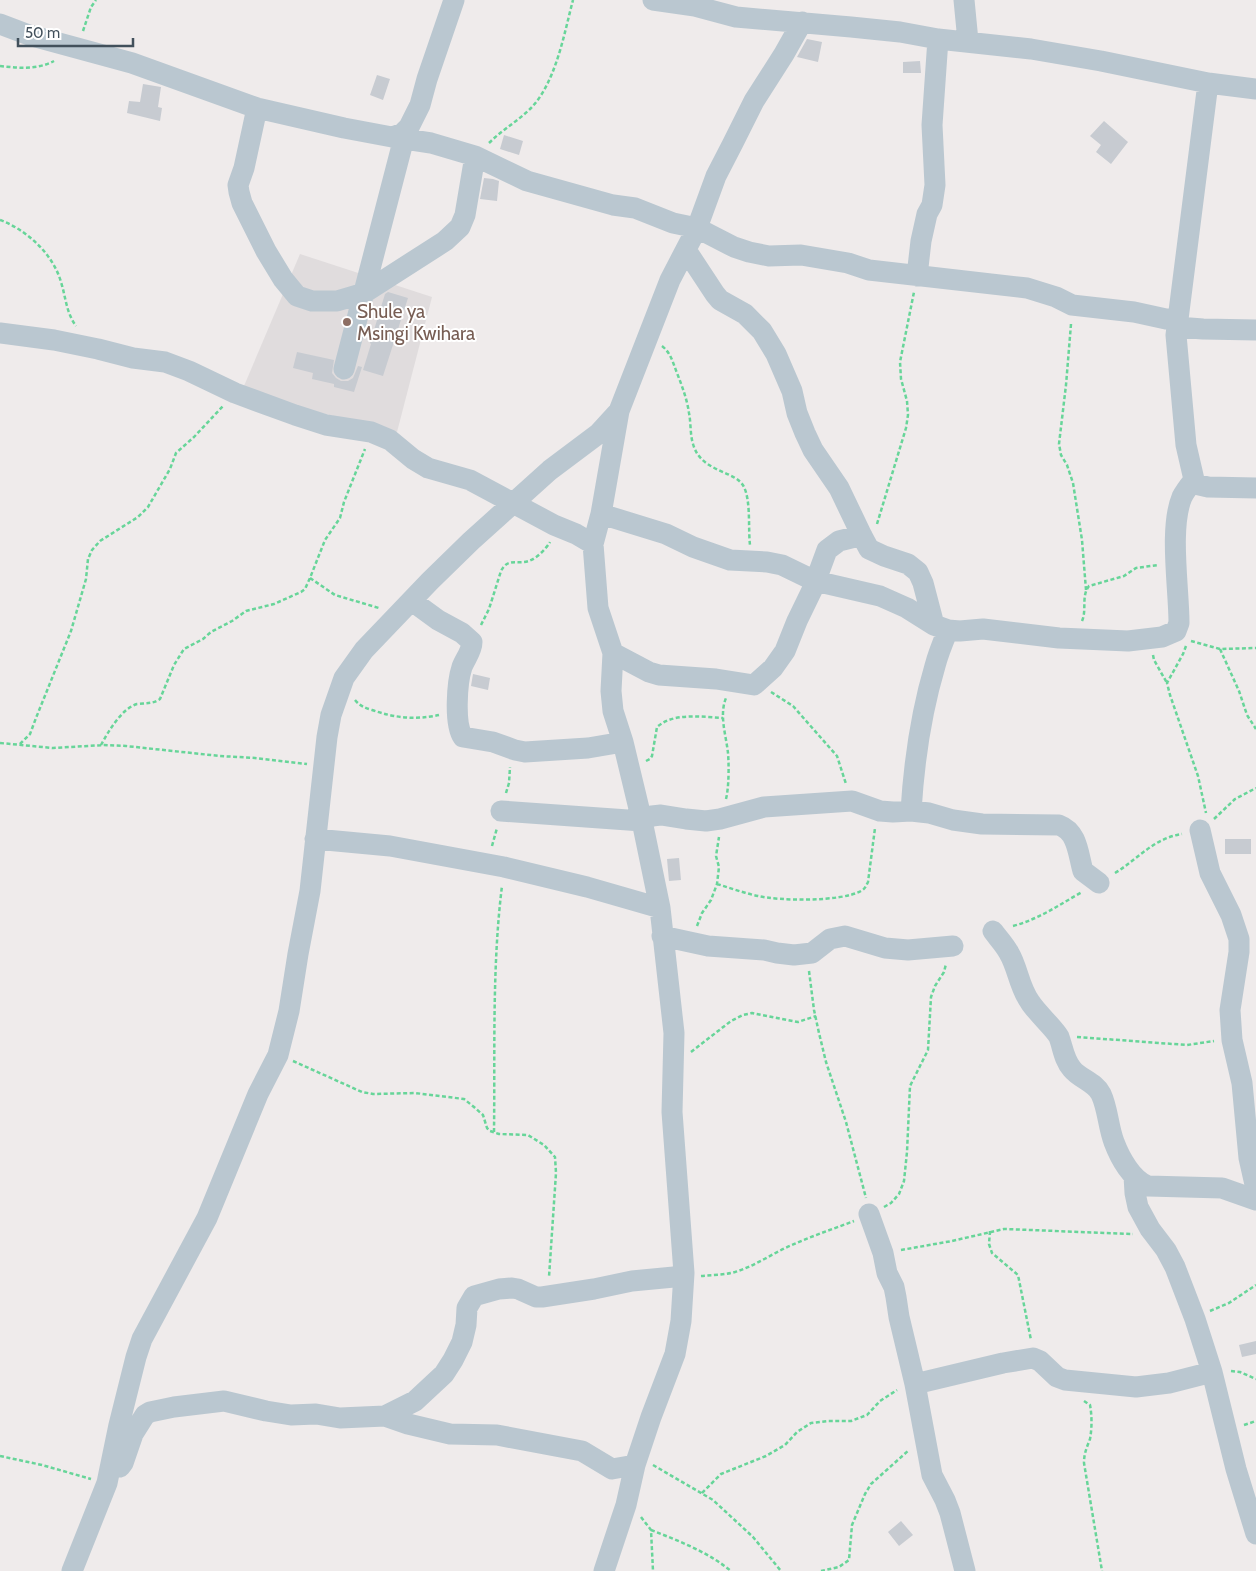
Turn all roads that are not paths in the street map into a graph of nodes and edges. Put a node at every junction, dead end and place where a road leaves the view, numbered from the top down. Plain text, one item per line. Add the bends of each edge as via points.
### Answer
1 (454, 0) edge
2 (654, 0) edge
3 (964, 0) edge
4 (802, 22) junction
5 (0, 24) edge
6 (938, 39) junction
7 (968, 41) junction
8 (1208, 83) junction
9 (1256, 89) edge
10 (257, 108) junction
11 (398, 138) junction
12 (476, 156) junction
13 (697, 228) junction
14 (686, 250) junction
15 (917, 276) junction
16 (364, 293) junction
17 (1177, 323) junction
18 (1256, 330) edge
19 (0, 333) edge
20 (344, 369) dead end
21 (619, 411) junction
22 (1193, 481) junction
23 (1256, 488) edge
24 (513, 503) junction
25 (601, 514) junction
26 (866, 543) junction
27 (593, 544) junction
28 (815, 581) junction
29 (412, 601) junction
30 (941, 627) junction
31 (613, 653) junction
32 (623, 742) junction
33 (501, 811) dead end
34 (911, 811) junction
35 (642, 821) junction
36 (1204, 827) road end
37 (316, 839) junction
38 (1099, 883) road end
39 (660, 908) junction
40 (993, 931) road end
41 (662, 936) junction
42 (953, 946) road end
43 (1134, 1176) junction
44 (1256, 1189) edge
45 (1256, 1200) edge
46 (869, 1214) road end
47 (684, 1275) junction
48 (1212, 1372) junction
49 (915, 1384) junction
50 (385, 1416) junction
51 (637, 1462) junction
52 (107, 1483) junction
53 (1256, 1534) edge
54 (72, 1571) edge
55 (604, 1571) edge
56 (965, 1571) edge

1 - 11 street via 420,105
2 - 4 street via 736,17
3 - 7 street
4 - 6 street
4 - 13 street via 754,101 716,176
5 - 10 street via 132,63
6 - 7 street
6 - 15 street via 932,125 935,185 921,241
7 - 8 street via 1084,58
8 - 9 street
8 - 17 street
10 - 11 street
10 - 16 street via 238,188 266,251 297,296 312,301 337,301
11 - 12 street via 431,143
11 - 16 street
12 - 13 street via 527,181 635,208 673,223
12 - 16 street via 460,227 445,241
13 - 14 street
13 - 15 street via 749,252 770,256 801,255 869,270
14 - 21 street via 670,280
14 - 26 street via 720,300 745,314 762,331 792,391 797,413 816,456 839,488
15 - 17 street via 1027,288 1072,305 1134,312
16 - 20 street
17 - 18 street via 1203,329
17 - 22 street via 1186,445
19 - 24 street via 165,362 295,415 371,432 390,440 428,468 470,480
21 - 24 street via 598,434
21 - 25 street
22 - 23 street via 1198,486
22 - 30 street via 1182,496 1178,510 1179,623 1171,634 1128,641 983,629 960,631
24 - 27 street
24 - 29 street
25 - 27 street
25 - 28 street via 666,534 730,560 782,565
26 - 28 street via 855,537 830,546
26 - 30 street via 884,556 908,564 918,572
27 - 31 street via 598,608
28 - 30 street via 880,596
28 - 31 street via 786,651 773,668 750,685 659,675
29 - 32 street via 472,642 460,674 457,718 463,737 525,752
29 - 37 street via 364,650 344,678 331,715
30 - 34 street via 921,724
31 - 32 street via 613,711
32 - 35 street
33 - 35 street
34 - 35 street via 880,811 852,801 764,807 720,819 698,821 661,815
34 - 38 street via 982,824 1066,827 1073,834 1082,872
35 - 39 street
36 - 44 street via 1210,873 1239,939 1230,1010 1232,1040 1239,1066 1249,1158
37 - 39 street via 390,846 504,867
37 - 52 street via 289,1011 278,1055 258,1094 207,1218 142,1339
39 - 41 street
40 - 43 street via 1009,953 1023,992 1058,1036 1072,1070 1100,1092 1114,1141
41 - 42 street via 690,944 806,954 830,939 845,936 873,945 908,950
41 - 47 street via 674,1033 672,1112
43 - 45 street via 1148,1186 1222,1188
43 - 48 street via 1138,1207 1175,1267 1196,1319
46 - 49 street via 896,1297
47 - 50 street via 548,1296 536,1297 512,1288 474,1296 467,1308 462,1342 444,1374 415,1401
47 - 51 street via 675,1354
48 - 49 street via 1136,1387 1057,1377 1033,1358
48 - 53 street
49 - 56 street via 932,1475 950,1513
50 - 51 street via 450,1434 497,1435 582,1451 612,1469
50 - 52 street via 291,1415 224,1401 150,1412 136,1427 123,1463
51 - 55 street
52 - 54 street

